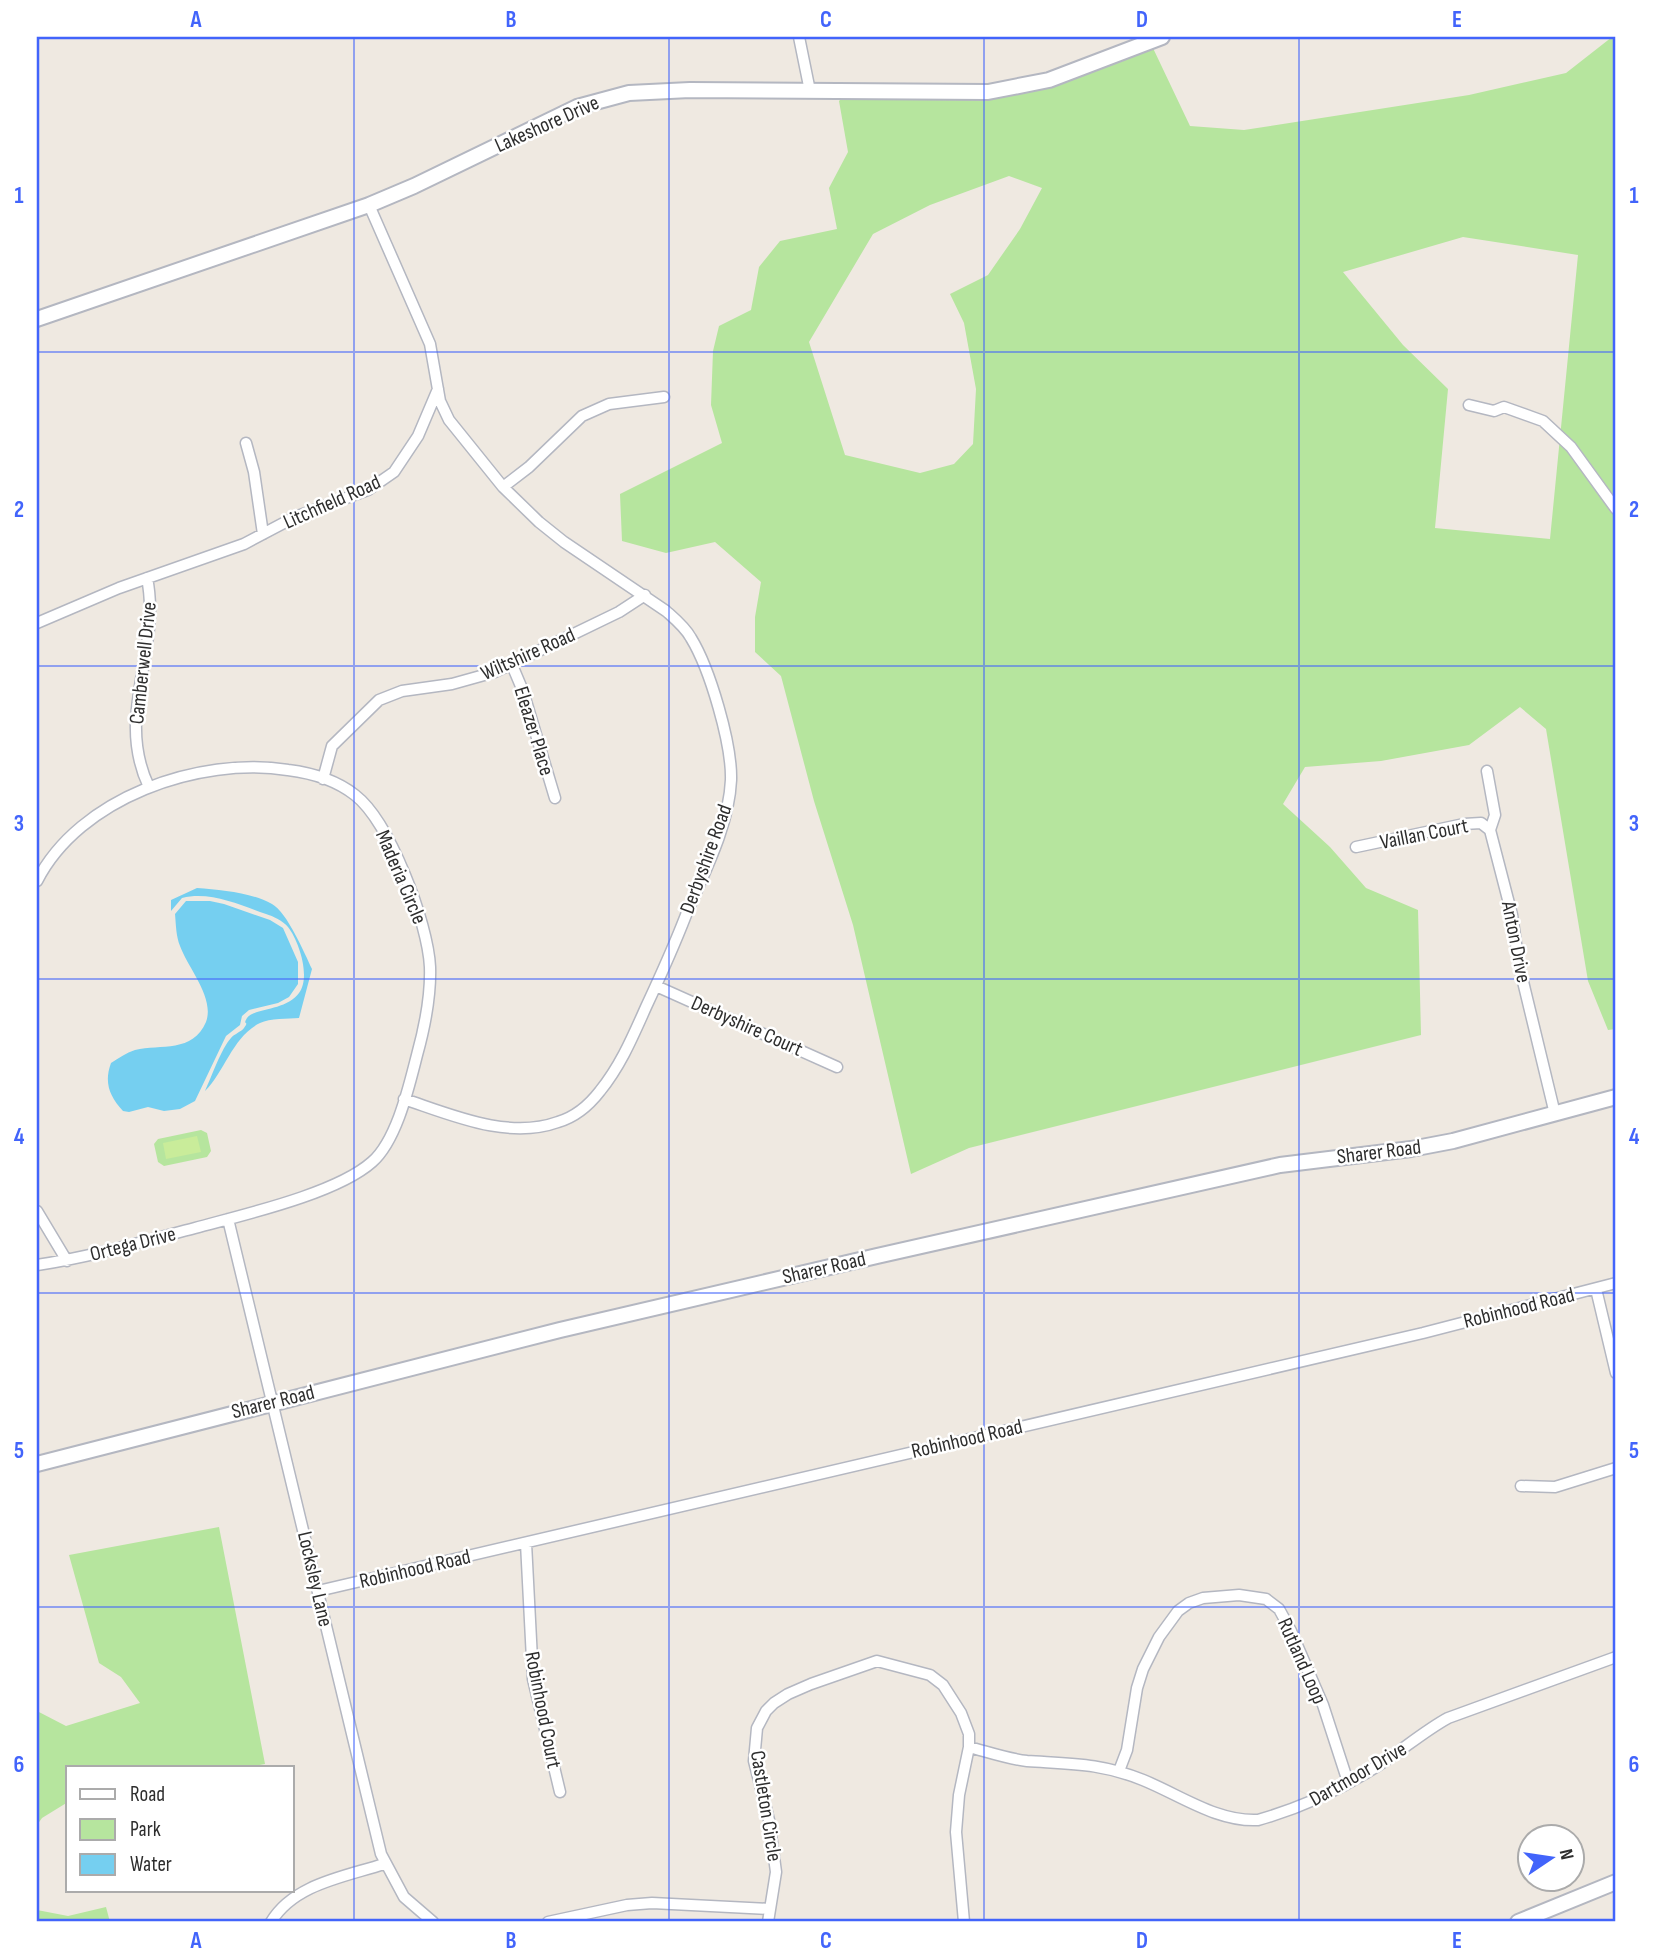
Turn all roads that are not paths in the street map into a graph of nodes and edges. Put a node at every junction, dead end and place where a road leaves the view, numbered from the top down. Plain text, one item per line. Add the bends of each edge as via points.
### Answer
1 (799, 37) edge
2 (1162, 37) edge
3 (810, 91) junction
4 (369, 205) junction
5 (37, 319) edge
6 (438, 389) junction
7 (664, 397) dead end
8 (1469, 405) dead end
9 (246, 443) dead end
10 (503, 487) junction
11 (1616, 509) edge
12 (263, 534) junction
13 (147, 578) junction
14 (645, 595) junction
15 (37, 623) edge
16 (512, 665) junction
17 (1487, 771) dead end
18 (323, 779) junction
19 (149, 787) junction
20 (555, 798) dead end
21 (1490, 830) junction
22 (1356, 847) dead end
23 (37, 881) edge
24 (656, 986) junction
25 (837, 1067) dead end
26 (1616, 1097) edge
27 (404, 1099) junction
28 (1555, 1114) junction
29 (37, 1211) edge
30 (228, 1219) junction
31 (66, 1261) junction
32 (37, 1265) edge
33 (1616, 1283) edge
34 (1596, 1289) junction
35 (1616, 1373) edge
36 (272, 1402) junction
37 (37, 1464) edge
38 (1616, 1468) edge
39 (1521, 1486) dead end
40 (526, 1543) junction
41 (318, 1591) junction
42 (1616, 1657) edge
43 (969, 1747) junction
44 (1119, 1771) junction
45 (1349, 1782) junction
46 (559, 1793) dead end
47 (384, 1864) junction
48 (1616, 1882) edge
49 (770, 1909) junction
50 (271, 1922) edge
51 (433, 1922) edge
52 (548, 1922) edge
53 (768, 1922) edge
54 (964, 1922) edge
55 (1518, 1922) edge

1 - 3 street
2 - 3 street, Lakeshore Drive via 1021,87 971,92
3 - 4 street, Lakeshore Drive via 650,91 601,99 555,116
4 - 5 street, Lakeshore Drive
4 - 6 street via 430,344
6 - 10 street, Derbyshire Road via 443,411
6 - 12 street, Litchfield Road via 418,436 388,478
7 - 10 street via 609,404 582,416
8 - 11 street via 1494,411 1504,407 1543,421 1571,447
9 - 12 street
10 - 14 street, Derbyshire Road via 564,542
12 - 13 street, Litchfield Road
13 - 15 street, Litchfield Road
13 - 19 street, Camberwell Drive via 151,619 135,743
14 - 16 street, Wiltshire Road
14 - 24 street, Derbyshire Road via 691,637 722,722 731,768 718,835
16 - 18 street, Wiltshire Road via 379,700 332,747
16 - 20 street, Eleazer Place
17 - 21 street, Anton Drive via 1495,815
18 - 19 street, Maderia Circle via 304,772 229,767 182,775
18 - 27 street, Maderia Circle via 355,795 374,814 404,874 426,939 428,1009
19 - 23 street, Maderia Circle via 84,826 52,856
21 - 22 street, Vaillan Court via 1481,823 1464,824
21 - 28 street, Anton Drive
24 - 25 street, Derbyshire Court
24 - 27 street, Derbyshire Road via 626,1053 601,1089 579,1111 558,1123 499,1127
26 - 28 street, Sharer Road
27 - 30 street, Maderia Circle via 383,1149 356,1175
28 - 36 street, Sharer Road via 1411,1149 1245,1172 573,1327
29 - 31 street
30 - 31 street, Ortega Drive
30 - 36 street, Locksley Lane
31 - 32 street, Ortega Drive
33 - 34 street, Robinhood Road
34 - 35 street
34 - 40 street, Robinhood Road
36 - 37 street, Sharer Road
36 - 41 street, Locksley Lane
38 - 39 street via 1555,1487
40 - 41 street, Robinhood Road
40 - 46 street, Robinhood Court via 534,1679
41 - 47 street, Locksley Lane
42 - 45 street, Dartmoor Drive via 1448,1718
43 - 44 street, Dartmoor Drive via 1024,1761 1084,1763
43 - 49 street, Castleton Circle via 967,1724 943,1685 930,1675 883,1661 811,1684 774,1703 757,1728 754,1761 769,1820 775,1872
43 - 54 street, Castleton Circle via 956,1832
44 - 45 street, Dartmoor Drive via 1219,1814 1248,1821 1309,1803
44 - 45 street, Rutland Loop via 1140,1678 1159,1637 1189,1602 1239,1595 1259,1596 1279,1609 1323,1704
47 - 50 street via 310,1888 279,1909
47 - 51 street, Locksley Lane via 404,1897
48 - 55 street
49 - 52 street via 652,1903
49 - 53 street, Castleton Circle

